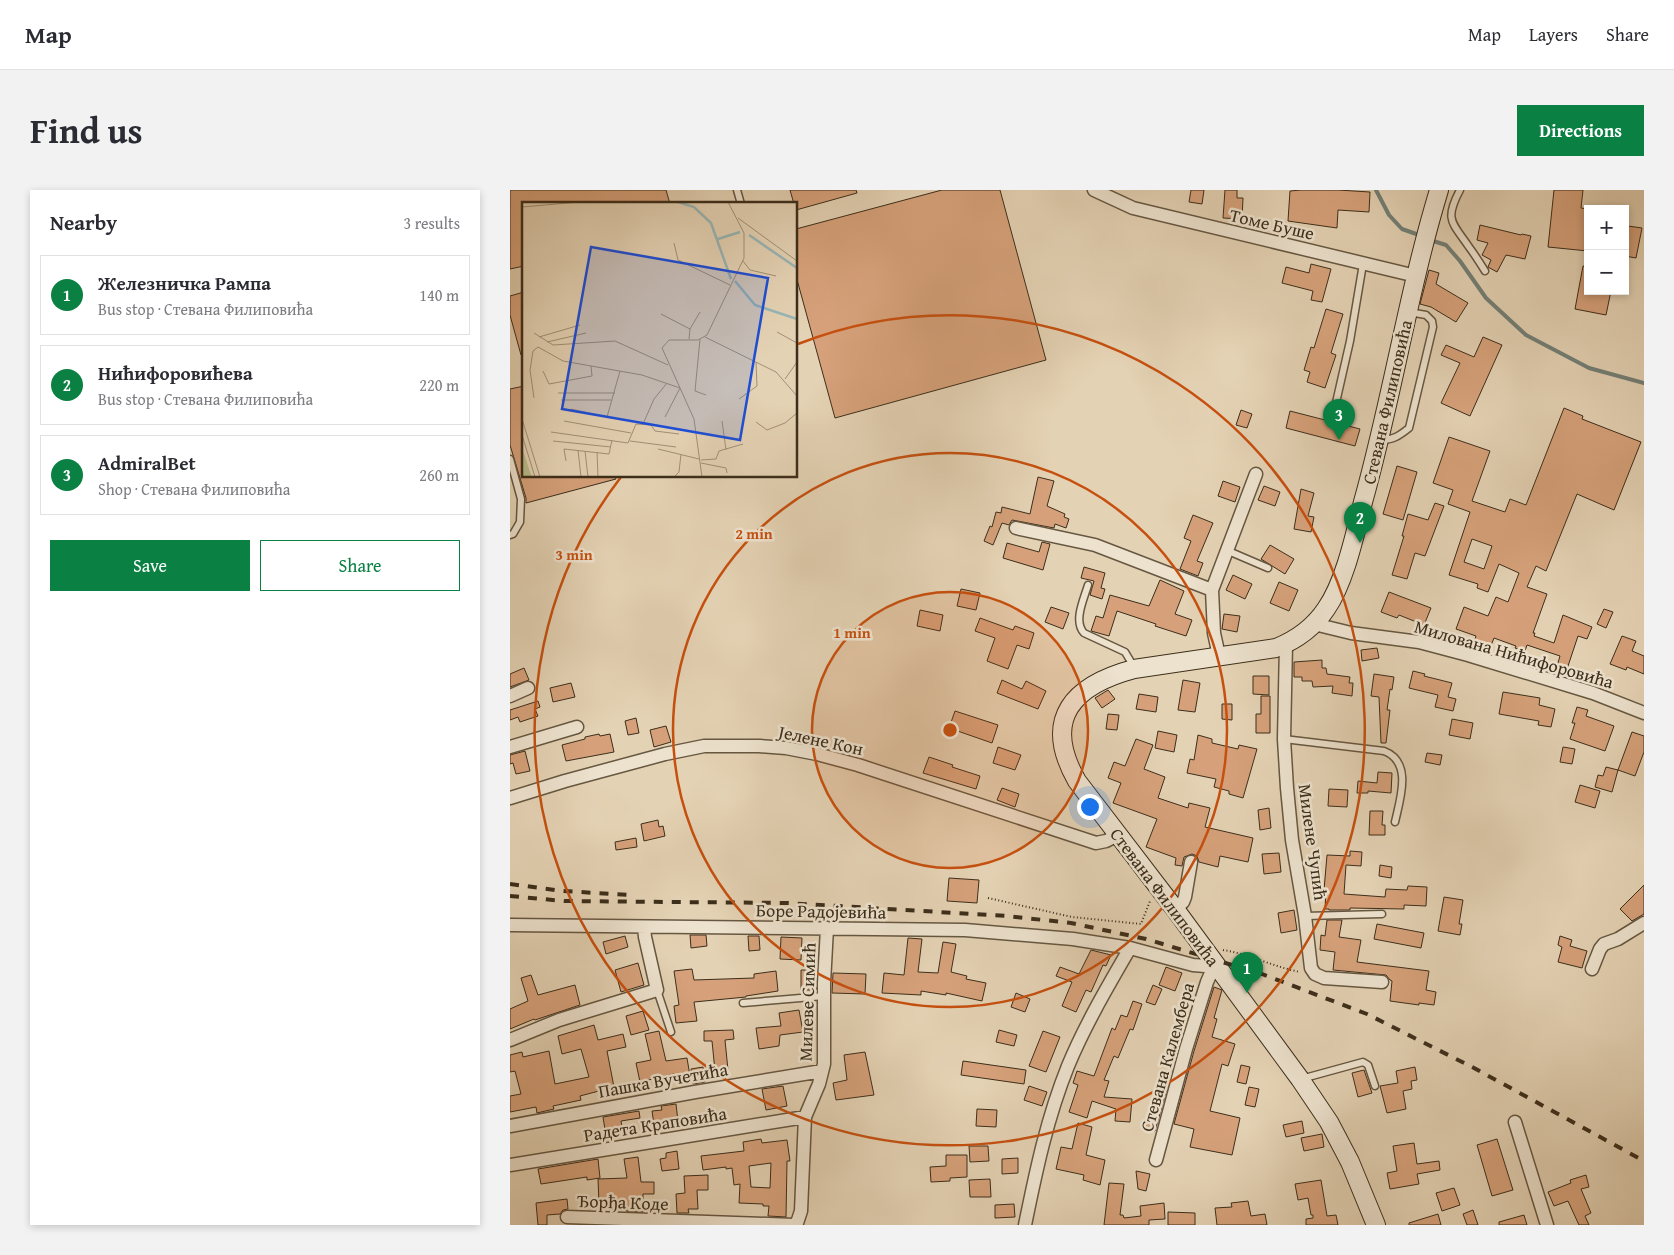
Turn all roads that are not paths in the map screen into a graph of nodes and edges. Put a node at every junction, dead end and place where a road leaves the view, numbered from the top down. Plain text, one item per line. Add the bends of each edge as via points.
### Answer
1 (1094, 190) edge
2 (1440, 190) edge
3 (1460, 190) edge
4 (1363, 264) junction
5 (1485, 271) dead end
6 (1416, 276) junction
7 (1408, 312) junction
8 (1335, 407) dead end
9 (1380, 440) junction
10 (510, 459) edge
11 (1256, 474) dead end
12 (1016, 528) dead end
13 (510, 535) edge
14 (1226, 550) junction
15 (1268, 568) dead end
16 (1088, 585) dead end
17 (1212, 590) junction
18 (1314, 624) junction
19 (1286, 644) junction
20 (1219, 656) junction
21 (1134, 668) junction
22 (528, 688) dead end
23 (510, 696) edge
24 (1644, 713) edge
25 (577, 727) dead end
26 (1284, 739) junction
27 (510, 747) edge
28 (510, 798) edge
29 (1395, 822) dead end
30 (1118, 835) junction
31 (1191, 862) dead end
32 (1175, 909) junction
33 (1382, 914) dead end
34 (1305, 916) junction
35 (1644, 923) edge
36 (510, 925) edge
37 (644, 927) junction
38 (827, 928) junction
39 (1130, 948) junction
40 (1215, 964) junction
41 (1592, 969) dead end
42 (1382, 982) dead end
43 (657, 990) junction
44 (824, 996) junction
45 (743, 1003) dead end
46 (671, 1032) dead end
47 (510, 1040) edge
48 (822, 1071) junction
49 (1300, 1079) junction
50 (1375, 1086) dead end
51 (805, 1117) junction
52 (1515, 1122) dead end
53 (510, 1126) edge
54 (1156, 1160) dead end
55 (510, 1165) edge
56 (568, 1217) dead end
57 (797, 1223) joint
58 (1025, 1225) edge
59 (1376, 1225) edge
60 (1547, 1225) edge

1 - 4 street, Томе Буше via 1133,208
2 - 6 main road, Стевана Филиповића
3 - 5 lane via 1450,214 1452,224
4 - 6 street, Томе Буше
4 - 8 lane
6 - 7 main road, Стевана Филиповића
7 - 9 main road, Стевана Филиповића
7 - 9 lane via 1426,315 1433,327 1408,428 1392,440
9 - 18 main road, Стевана Филиповића via 1336,590
10 - 13 lane via 521,499 520,522 514,534
11 - 14 street
12 - 17 street via 1095,545
14 - 15 lane
14 - 17 street
16 - 21 lane via 1079,619 1080,628 1084,633 1126,652
17 - 20 street via 1214,633
18 - 19 main road, Стевана Филиповића
18 - 24 street, Милована Нићифоровића via 1350,633 1419,642 1468,655 1593,693
19 - 20 main road, Стевана Филиповића
19 - 26 street, Милене Чупић
20 - 21 main road, Стевана Филиповића
21 - 30 main road, Стевана Филиповића via 1105,678 1081,693 1064,719 1062,736 1073,774
22 - 23 street
25 - 27 street
26 - 29 lane via 1391,753 1399,762 1403,775
26 - 34 street, Милене Чупић via 1292,840
28 - 30 street, Јелене Кон via 665,754 704,746 760,746 802,751 858,765 1096,843
30 - 32 main road, Стевана Филиповића
31 - 32 street via 1185,897
32 - 40 main road, Стевана Филиповића
33 - 34 lane
34 - 42 street, Милене Чупић via 1311,968 1315,974 1324,978
35 - 41 street via 1604,944
36 - 37 street, Боре Радојевића
37 - 38 street, Боре Радојевића
37 - 43 street
38 - 39 street, Боре Радојевића via 1016,933
38 - 44 street, Милеве Симић
39 - 40 street, Боре Радојевића via 1193,965
39 - 58 street via 1103,994 1068,1066 1046,1128
40 - 49 main road, Стевана Филиповића
40 - 54 street, Стевана Калембера via 1186,1049
43 - 46 lane
43 - 47 street via 559,1020
44 - 45 lane
44 - 48 street, Милеве Симић
48 - 51 street, Милеве Симић
48 - 53 street, Пашка Вучетића
49 - 50 lane via 1363,1062 1368,1065
49 - 59 main road, Стевана Филиповића via 1339,1140
51 - 55 street, Радета Краповића
51 - 57 street, Милеве Симић via 801,1211
52 - 60 street
56 - 57 street, Ђорђа Коде

